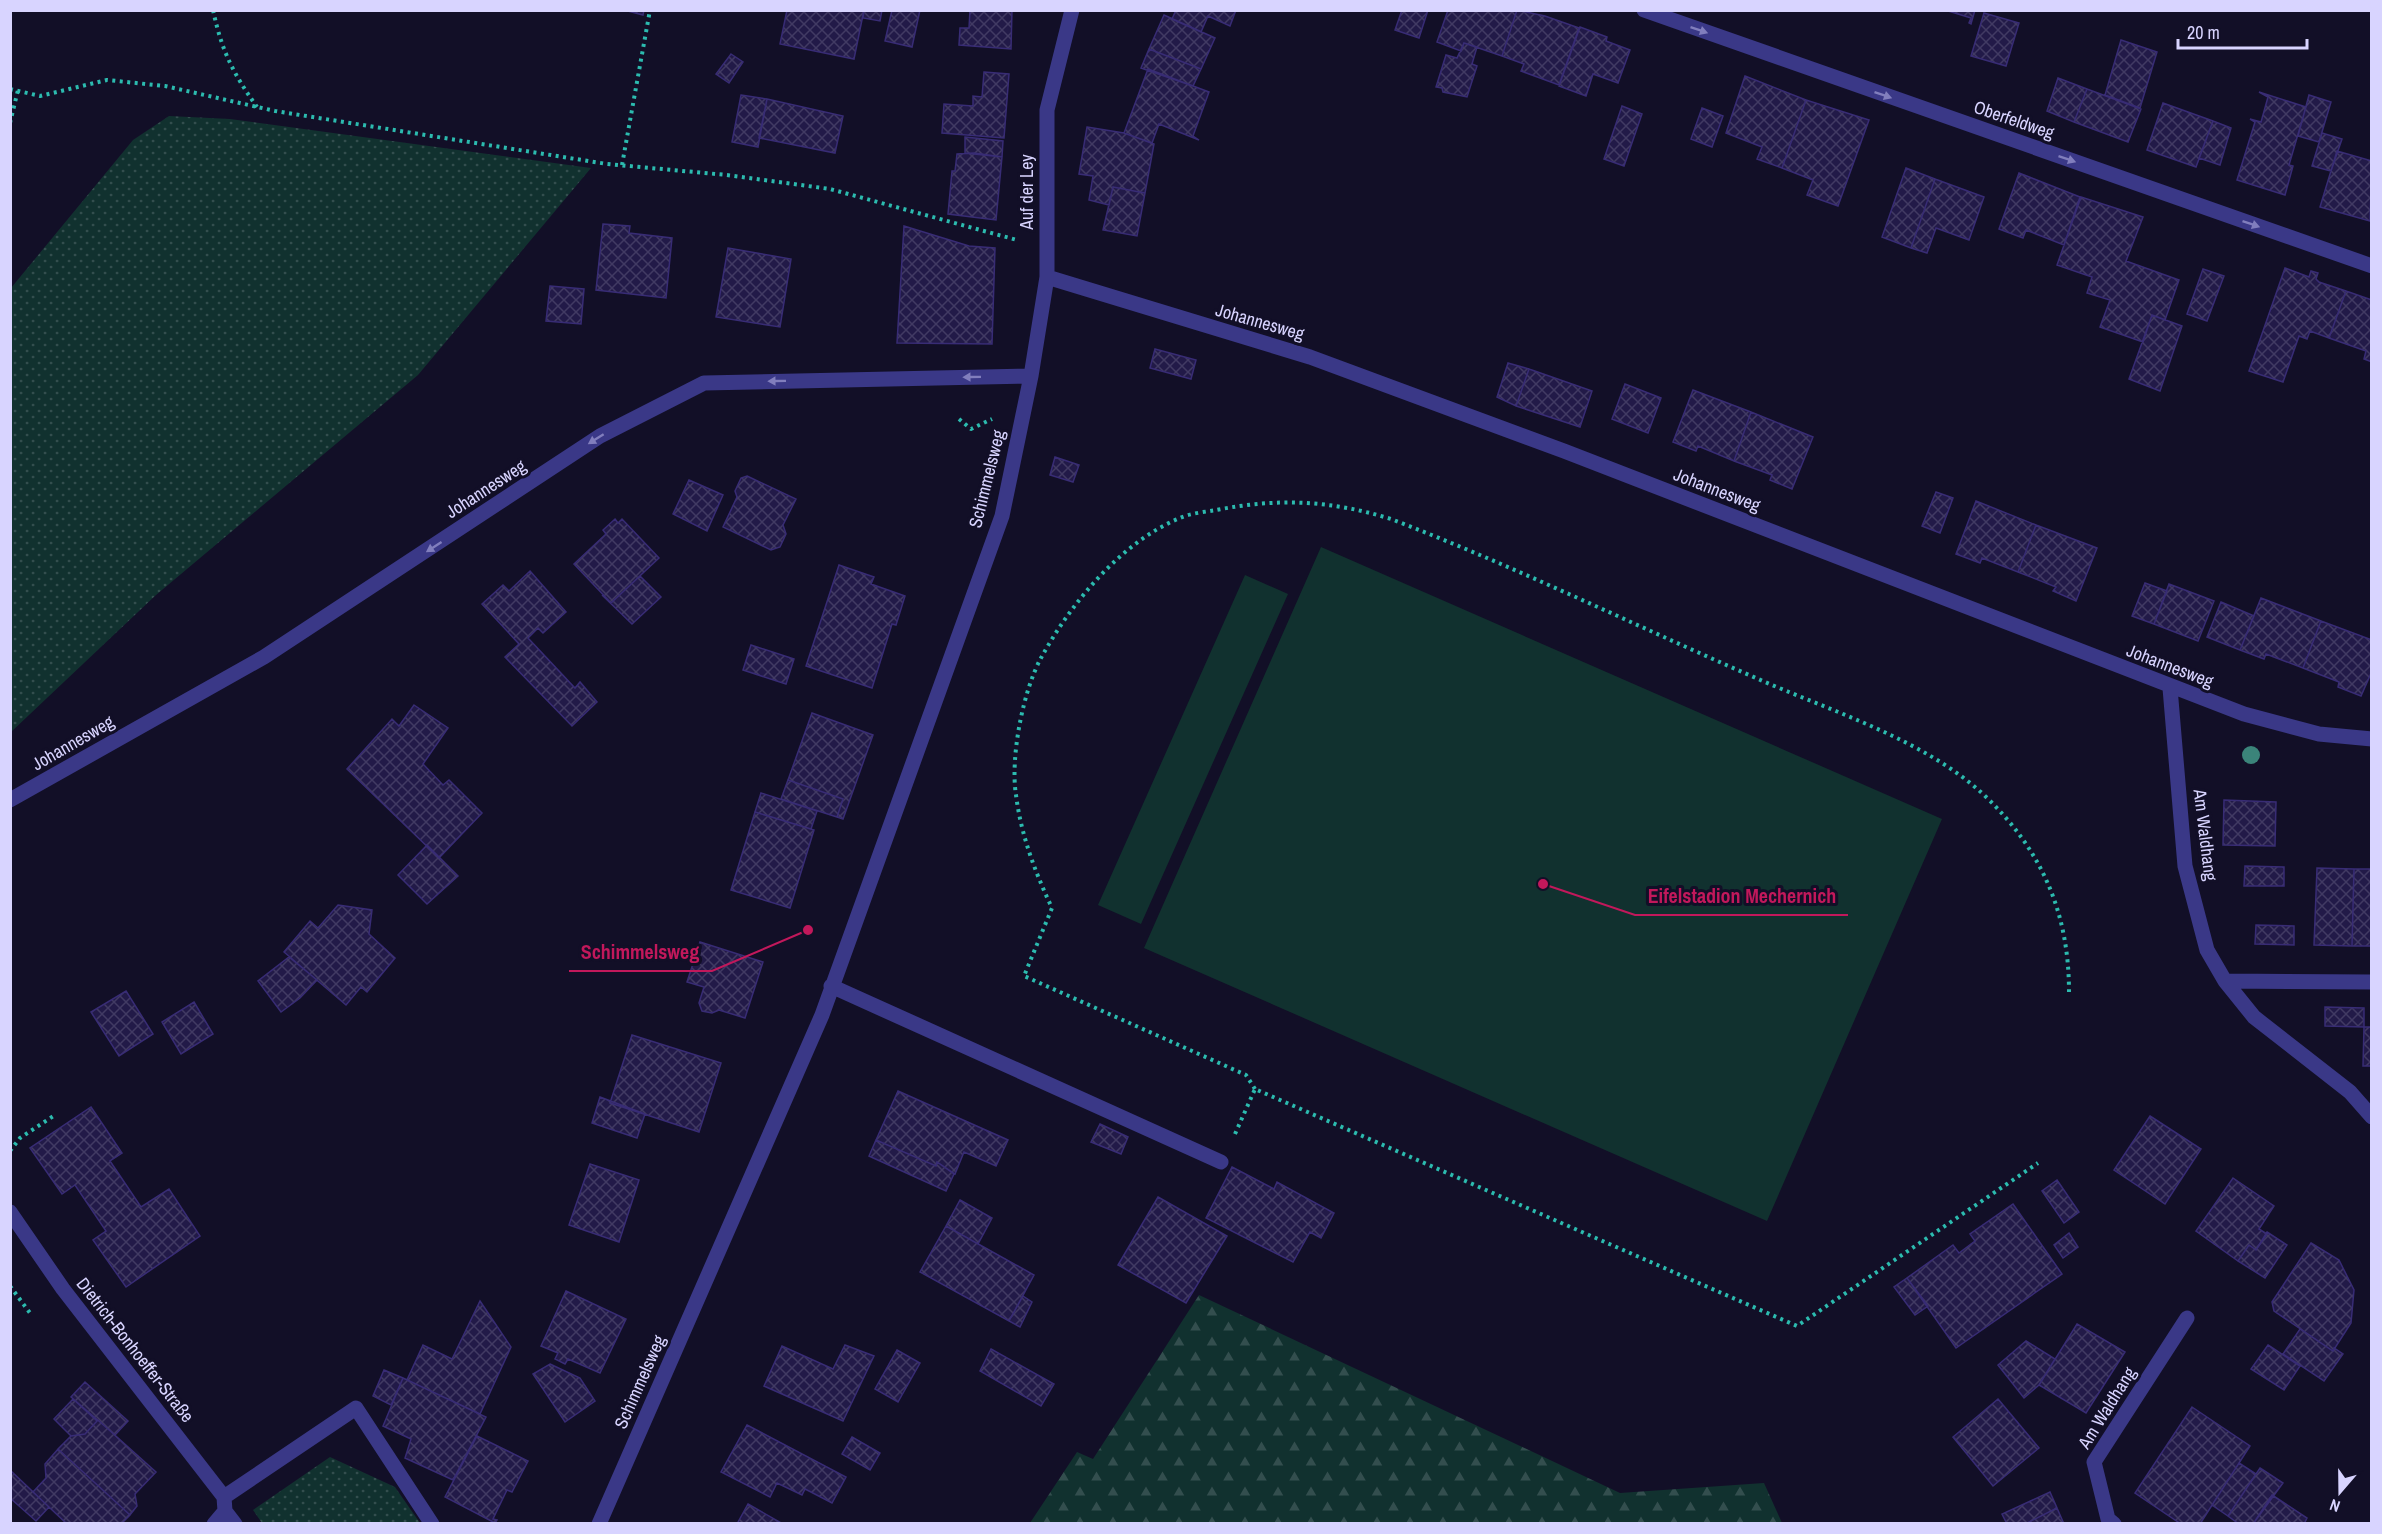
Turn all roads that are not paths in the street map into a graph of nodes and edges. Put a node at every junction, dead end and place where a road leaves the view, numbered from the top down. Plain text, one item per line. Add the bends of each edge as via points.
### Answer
1 (1072, 10) edge
2 (1644, 10) edge
3 (2372, 266) edge
4 (1047, 277) junction
5 (1031, 376) junction
6 (2170, 688) junction
7 (2372, 739) edge
8 (10, 800) edge
9 (2225, 981) junction
10 (2372, 982) edge
11 (831, 986) junction
12 (2372, 1117) edge
13 (1221, 1162) dead end
14 (10, 1212) edge
15 (2187, 1318) dead end
16 (225, 1504) junction
17 (214, 1524) edge
18 (235, 1524) edge
19 (432, 1524) edge
20 (599, 1524) edge
21 (2114, 1524) edge

1 - 4 street, Auf der Ley via 1047,110
2 -> 3 street, Oberfeldweg
4 - 5 street, Auf der Ley
4 - 6 street, Johannesweg via 1310,357 1564,451
5 -> 8 street, Johannesweg via 704,382 600,436 264,657
5 - 11 street, Schimmelsweg via 1002,516
6 - 7 street, Johannesweg via 2308,731
6 - 9 street, Am Waldhang via 2185,866 2207,950
9 - 10 street
9 - 12 street, Am Waldhang via 2254,1017 2350,1092
11 - 13 street
11 - 20 street, Schimmelsweg via 822,1015
14 - 16 street, Dietrich-Bonhoeffer-Straße
15 - 21 street, Am Waldhang via 2094,1462 2108,1519
16 - 17 street
16 - 18 street, Dietrich-Bonhoeffer-Straße
16 - 19 street via 356,1408

